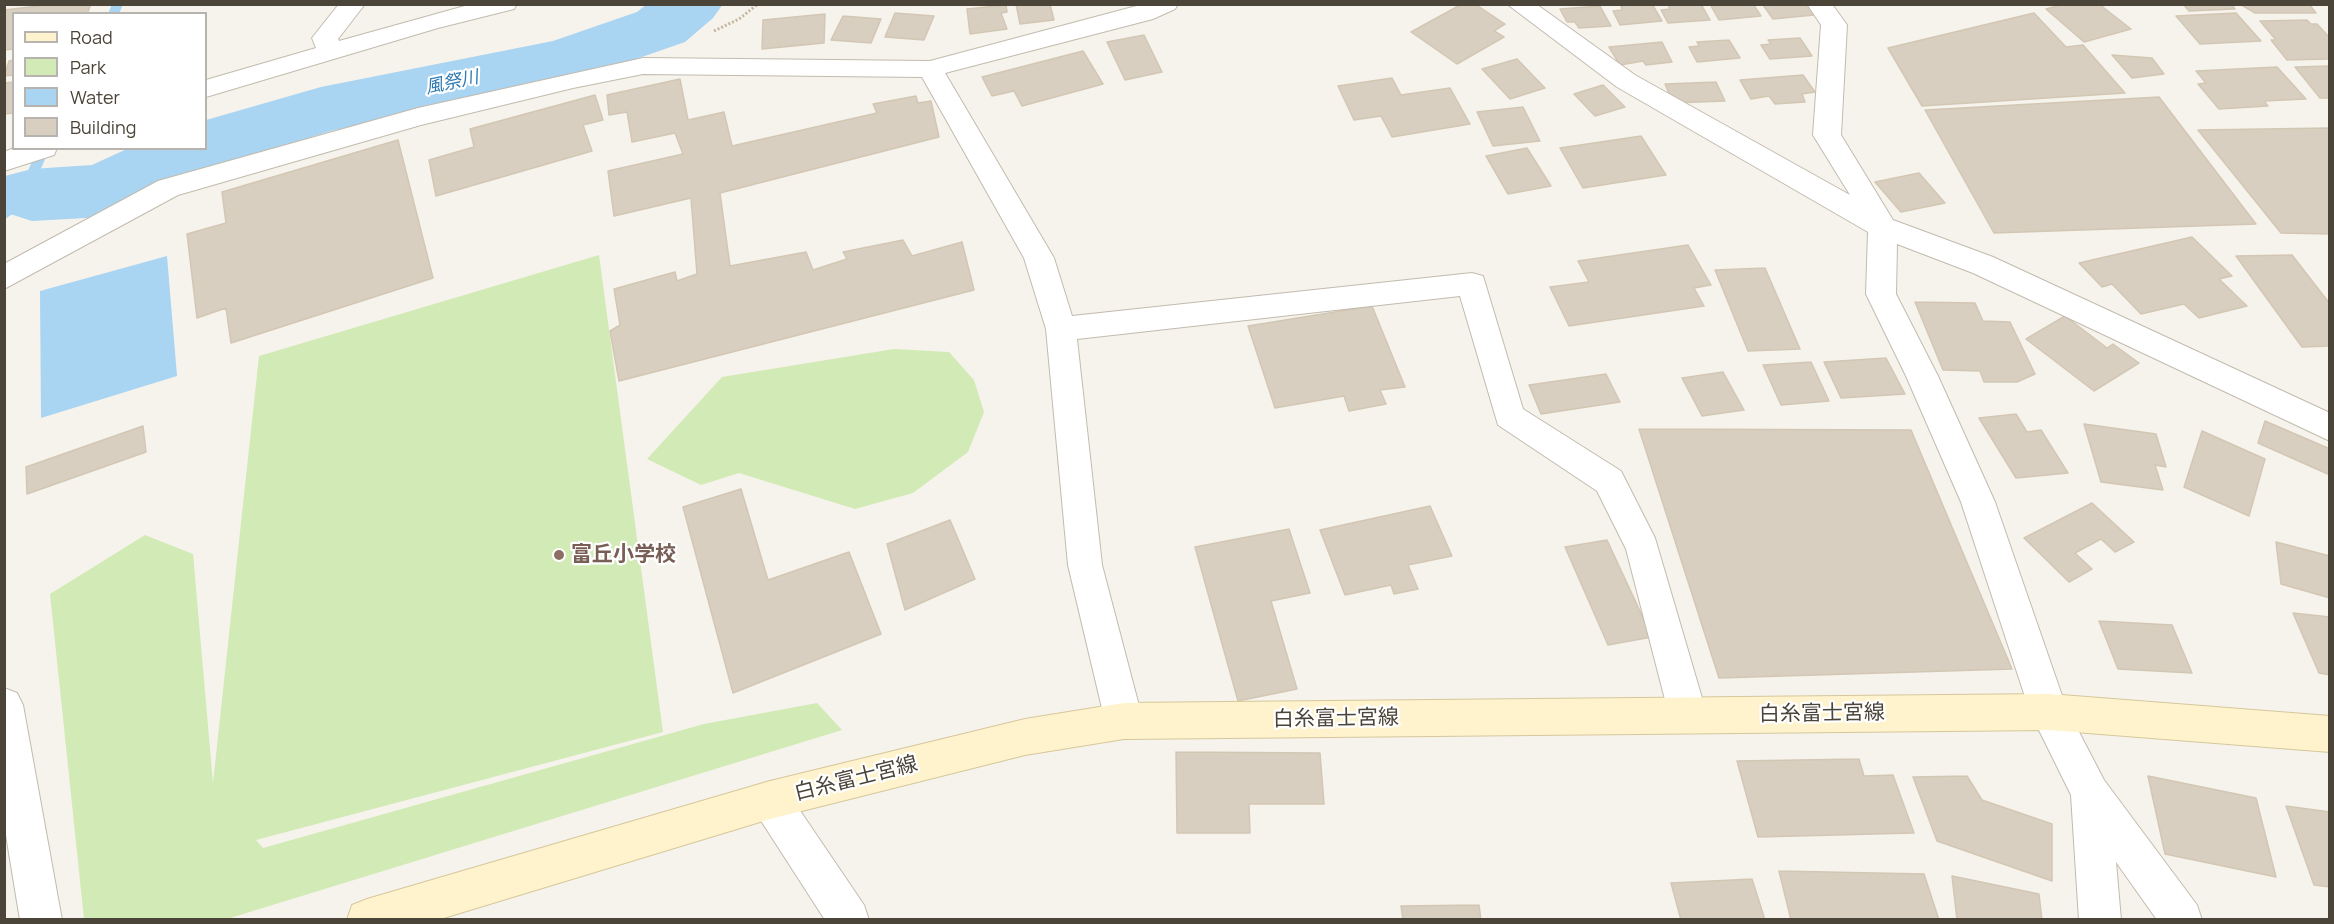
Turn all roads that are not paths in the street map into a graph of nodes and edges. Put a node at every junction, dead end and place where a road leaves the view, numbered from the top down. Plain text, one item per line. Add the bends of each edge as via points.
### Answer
1 (353, 4) edge
2 (505, 4) edge
3 (1166, 4) edge
4 (1519, 4) edge
5 (1819, 4) edge
6 (330, 51) junction
7 (930, 69) junction
8 (207, 89) edge
9 (38, 150) edge
10 (11, 160) edge
11 (1883, 226) junction
12 (4, 278) edge
13 (1061, 329) junction
14 (2330, 428) edge
15 (4, 705) edge
16 (2049, 712) junction
17 (1688, 715) junction
18 (1124, 721) junction
19 (2330, 734) edge
20 (2090, 793) junction
21 (770, 800) junction
22 (41, 920) edge
23 (367, 920) edge
24 (849, 920) edge
25 (2100, 920) edge
26 (2182, 920) edge

1 - 6 street via 325,38
2 - 6 street
3 - 7 street via 1144,14
4 - 11 street via 1626,81
5 - 11 street via 1834,25 1827,135
6 - 8 street
7 - 12 street via 643,66 573,80 418,117 168,188
7 - 13 street via 1039,258
9 - 10 street
11 - 14 street via 1983,265
11 - 16 street via 1881,294 1978,502
13 - 17 street via 1472,284 1509,416 1609,481 1643,549
13 - 18 street via 1084,565
15 - 22 street
16 - 17 main road, 白糸富士宮線
16 - 19 main road, 白糸富士宮線
16 - 20 street
17 - 18 main road, 白糸富士宮線
18 - 21 main road, 白糸富士宮線 via 1024,737
20 - 25 street
20 - 26 street
21 - 23 main road, 白糸富士宮線
21 - 24 street

